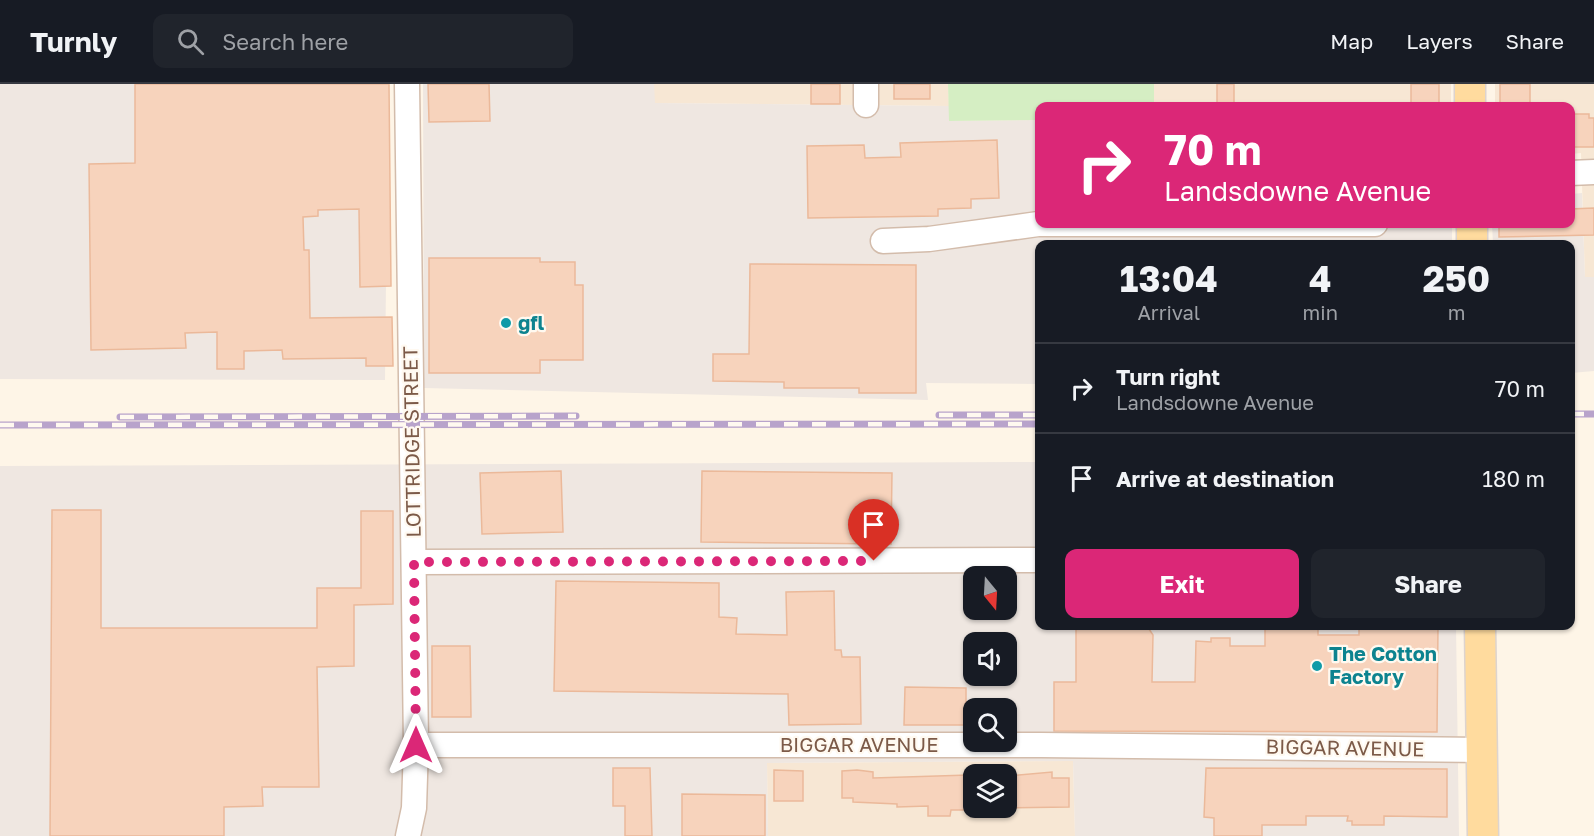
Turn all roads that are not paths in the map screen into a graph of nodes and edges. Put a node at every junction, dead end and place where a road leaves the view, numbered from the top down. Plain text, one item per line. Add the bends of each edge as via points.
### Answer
1 (407, 84) edge
2 (1470, 84) edge
3 (1470, 102) edge
4 (1594, 172) edge
5 (1575, 173) edge
6 (1035, 224) edge
7 (883, 241) dead end
8 (1035, 560) edge
9 (414, 562) junction
10 (1480, 630) edge
11 (416, 745) junction
12 (1482, 750) junction
13 (408, 836) edge
14 (1483, 836) edge

1 - 9 street, LOTTRIDGE STREET
2 - 3 main road
4 - 5 street
6 - 7 street via 929,239
8 - 9 street
9 - 11 street, LOTTRIDGE STREET
10 - 12 main road
11 - 12 street, BIGGAR AVENUE
11 - 13 street, LOTTRIDGE STREET via 414,808
12 - 14 main road

